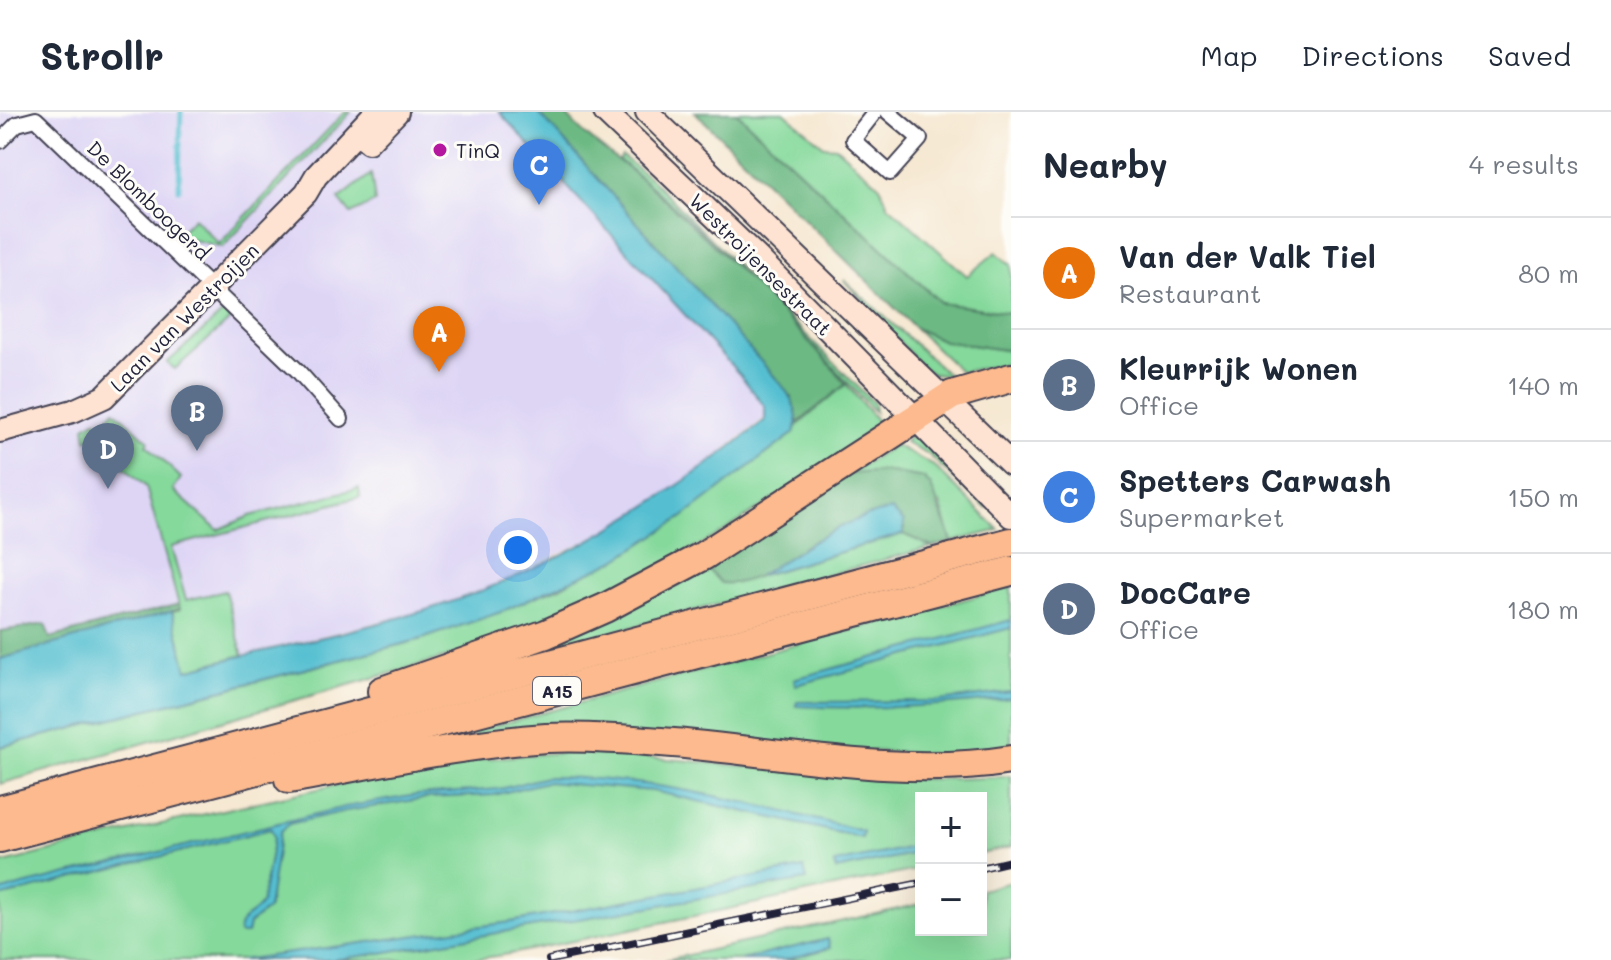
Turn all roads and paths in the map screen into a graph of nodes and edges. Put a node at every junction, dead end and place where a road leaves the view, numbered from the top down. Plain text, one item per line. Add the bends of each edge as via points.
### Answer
1 (376, 112) edge
2 (397, 112) edge
3 (605, 112) edge
4 (647, 112) edge
5 (875, 112) edge
6 (888, 112) edge
7 (0, 141) edge
8 (306, 193) junction
9 (212, 289) junction
10 (1011, 378) edge
11 (944, 399) junction
12 (341, 419) dead end
13 (913, 420) junction
14 (0, 431) edge
15 (1011, 464) edge
16 (1004, 509) edge
17 (1011, 542) edge
18 (1011, 571) edge
19 (1011, 760) edge
20 (167, 766) junction
21 (0, 810) edge
22 (104, 811) junction
23 (0, 838) edge

1 - 8 main road, Laan van Westroijen
2 - 8 main road, Laan van Westroijen via 325,185
3 - 13 main road, Westroijensestraat via 758,258
4 - 11 main road, Westroijensestraat
5 - 6 street via 853,140 890,173 920,139
7 - 9 street, De Blomboogerd via 27,119 36,119
8 - 9 main road, Laan van Westroijen
9 - 12 street, De Blomboogerd
9 - 14 main road, Laan van Westroijen via 104,397
10 - 11 highway, A15
11 - 13 highway, A15
11 - 15 main road, Westroijensestraat
13 - 16 main road, Westroijensestraat
13 - 20 highway, A15 via 703,556 605,608 487,655
17 - 20 highway, A15
18 - 22 highway, A15
19 - 22 highway, A15 via 942,767 660,742 547,738
20 - 21 highway, A15
22 - 23 highway, A15

